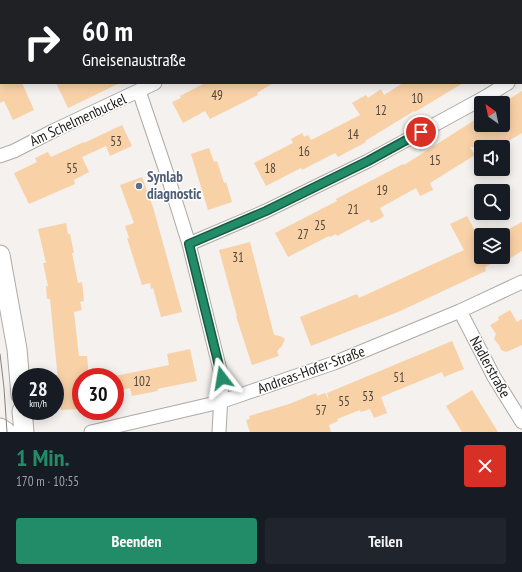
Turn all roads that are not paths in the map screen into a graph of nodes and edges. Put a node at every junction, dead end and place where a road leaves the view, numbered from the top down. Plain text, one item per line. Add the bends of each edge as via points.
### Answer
1 (153, 84) edge
2 (506, 84) edge
3 (139, 91) junction
4 (0, 156) edge
5 (189, 244) junction
6 (0, 255) edge
7 (522, 282) edge
8 (460, 311) junction
9 (19, 368) edge
10 (220, 402) junction
11 (23, 420) edge
12 (522, 422) edge
13 (0, 428) edge
14 (6, 432) edge
15 (24, 432) edge
16 (91, 432) edge
17 (219, 432) edge

1 - 3 street, Am Schelmenbuckel
2 - 5 street via 368,161 266,211
3 - 4 street, Am Schelmenbuckel
3 - 5 street
5 - 10 street via 222,378
6 - 9 main road
7 - 8 street, Andreas-Hofer-Straße
8 - 10 street, Andreas-Hofer-Straße via 334,364
8 - 12 street, Nadlerstraße via 494,377
10 - 16 street, Andreas-Hofer-Straße
10 - 17 street
11 - 15 main road
13 - 14 main road

